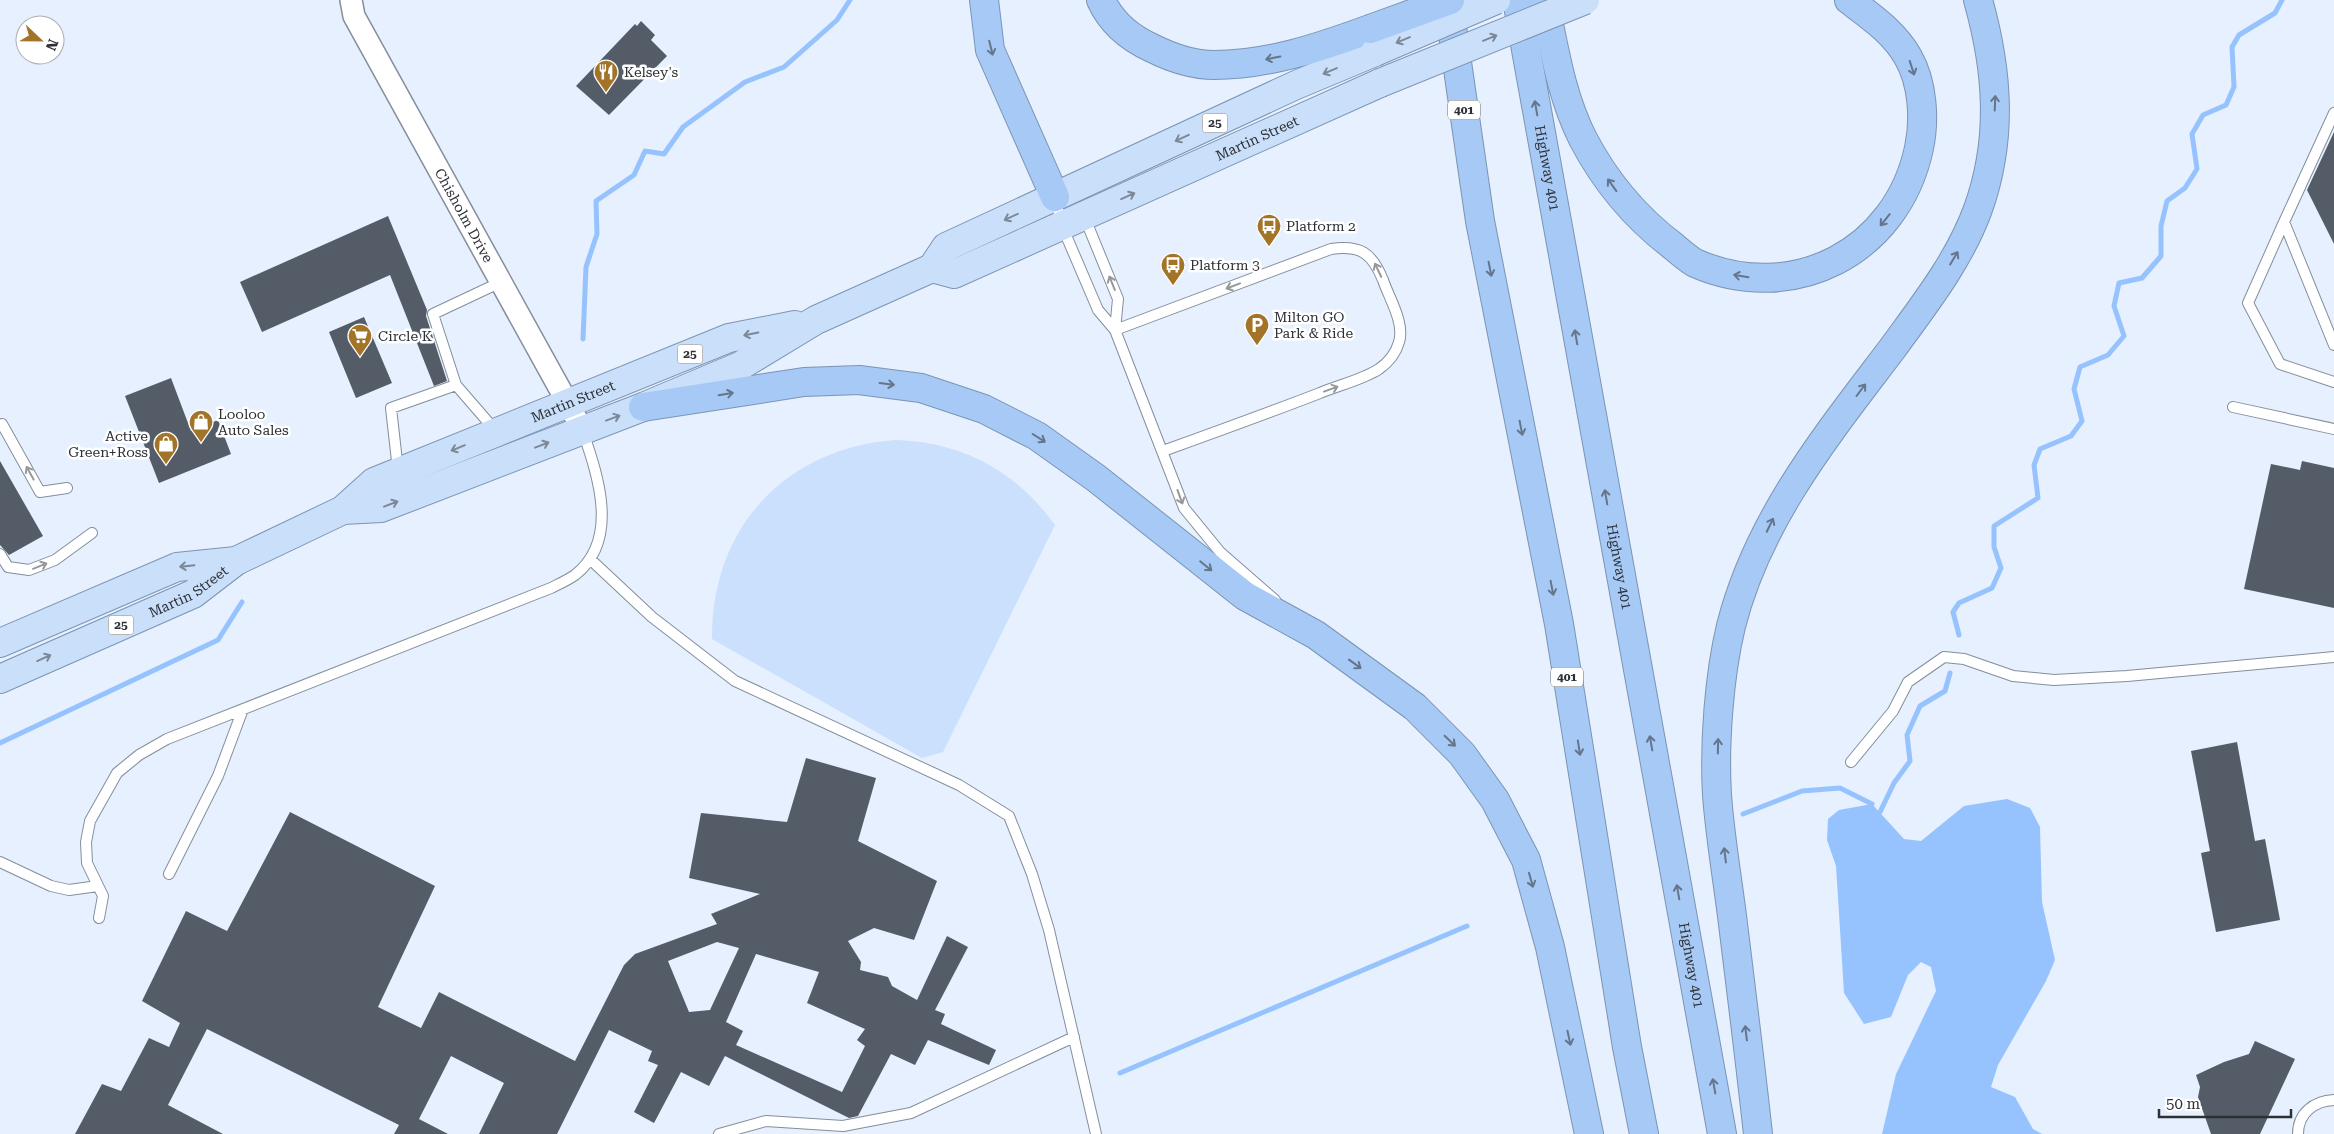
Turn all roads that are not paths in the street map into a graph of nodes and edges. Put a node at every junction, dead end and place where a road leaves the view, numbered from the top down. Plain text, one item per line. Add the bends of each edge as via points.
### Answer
1 (351, 0) edge
2 (984, 0) edge
3 (1101, 0) edge
4 (1420, 0) edge
5 (1449, 0) edge
6 (1496, 0) edge
7 (1517, 0) edge
8 (1544, 0) edge
9 (1585, 0) edge
10 (1849, 0) edge
11 (1978, 0) edge
12 (1373, 40) junction
13 (2334, 113) edge
14 (1072, 205) junction
15 (1480, 221) junction
16 (2284, 222) junction
17 (501, 282) junction
18 (816, 320) junction
19 (1116, 330) junction
20 (2334, 345) edge
21 (2334, 382) edge
22 (456, 386) junction
23 (568, 404) junction
24 (643, 407) junction
25 (2233, 407) dead end
26 (0, 426) edge
27 (582, 429) junction
28 (2334, 429) edge
29 (497, 432) junction
30 (1163, 451) junction
31 (398, 473) junction
32 (67, 488) dead end
33 (343, 510) junction
34 (92, 532) dead end
35 (0, 554) edge
36 (590, 559) junction
37 (236, 561) junction
38 (1316, 635) junction
39 (0, 643) edge
40 (2334, 658) edge
41 (0, 679) edge
42 (243, 709) junction
43 (1851, 762) dead end
44 (0, 862) edge
45 (169, 874) dead end
46 (98, 886) junction
47 (99, 918) dead end
48 (1074, 1037) junction
49 (2334, 1100) edge
50 (719, 1134) edge
51 (1096, 1134) edge
52 (1589, 1134) edge
53 (1644, 1134) edge
54 (1722, 1134) edge
55 (1758, 1134) edge
56 (2298, 1134) edge

1 - 17 street, Chisholm Drive via 354,16
2 -> 14 highway via 990,50
12 -> 3 highway via 1213,66 1170,57 1136,41 1108,16
4 - 15 highway
5 - 12 highway, bridge
5 - 15 highway, 401
6 -> 12 main road, Martin Street / 25, bridge
54 -> 7 highway, Highway 401
10 -> 8 highway via 1885,28 1909,57 1921,94 1923,128 1916,163 1896,206 1871,237 1840,260 1792,276 1742,277 1694,262 1652,230 1613,187 1583,139 1562,85
14 -> 9 main road, Martin Street / 25, bridge
55 -> 11 highway via 1717,794 1719,705 1731,628 1749,569 1777,510 1819,446 1924,304 1957,254 1978,209 1991,159 1996,99 1990,42
12 -> 14 main road, Martin Street / 25
13 - 16 lane
14 - 18 main road, Martin Street / 25 via 946,247 932,268
14 - 19 lane via 1098,310
19 -> 14 lane via 1118,299
15 -> 53 highway, 401 via 1559,624
16 - 20 lane
16 - 21 lane via 2248,303 2280,364
17 - 22 lane via 433,314
17 - 23 street, Chisholm Drive
18 -> 23 main road, Martin Street / 25 via 729,338
18 - 24 main road, Martin Street / 25 via 740,366
19 - 30 lane
30 -> 19 lane via 1286,407 1380,368 1392,357 1400,340 1399,324 1377,265 1359,249 1332,249
22 - 29 lane
22 - 31 lane via 391,408
23 - 27 street, Chisholm Drive
23 - 29 main road, Martin Street / 25
27 -> 24 main road, Martin Street / 25
24 -> 38 highway via 804,382 859,380 921,388 984,409 1037,436 1096,478 1245,596
25 - 28 lane
32 -> 26 lane via 40,492 2,424
33 -> 27 main road, Martin Street / 25 via 381,508
27 - 36 lane via 601,495 603,516 600,535
29 -> 31 main road, Martin Street / 25
30 -> 38 lane via 1184,508 1220,552
31 - 33 main road, Martin Street / 25 via 374,482
33 - 37 main road, Martin Street / 25
35 -> 34 lane via 8,567 29,570 55,560
36 - 42 lane via 575,575 551,588
36 - 48 lane via 652,617 735,681 959,785 1009,816 1049,930
37 -> 39 main road, Martin Street / 25 via 177,567
41 -> 37 main road, Martin Street / 25 via 193,594
38 -> 52 highway via 1415,707 1462,754 1495,800 1526,860 1550,946
40 - 43 lane via 2054,680 2014,676 1964,659 1944,657 1908,682 1893,711
42 - 45 lane via 218,776
42 - 46 lane via 167,738 118,773 90,821 86,842 87,863
44 - 46 lane via 51,886 69,890
46 - 47 lane via 103,896
48 - 50 lane via 911,1112 843,1126 766,1121
48 - 51 lane
49 - 56 lane via 2312,1106 2302,1116

